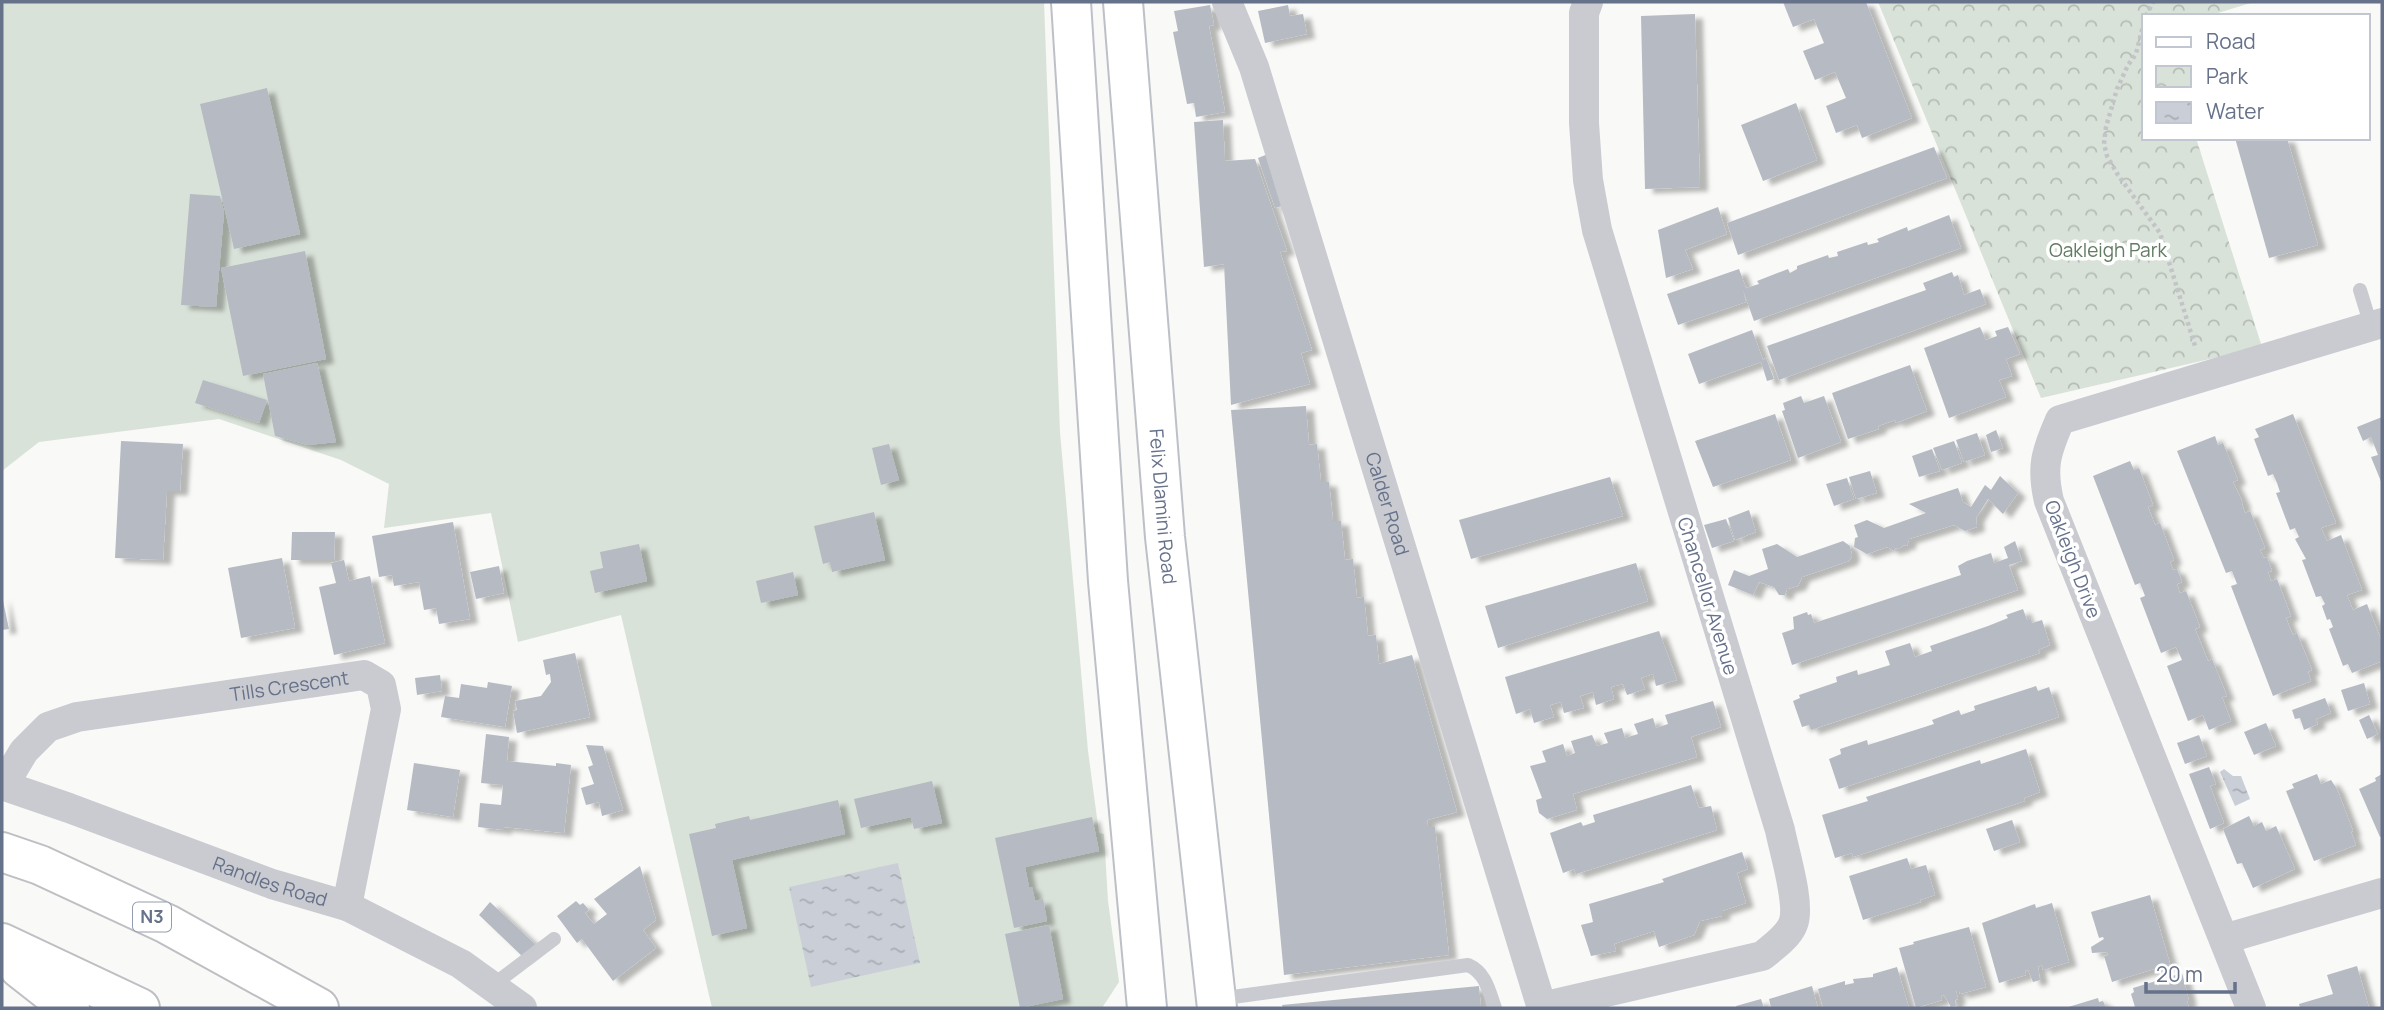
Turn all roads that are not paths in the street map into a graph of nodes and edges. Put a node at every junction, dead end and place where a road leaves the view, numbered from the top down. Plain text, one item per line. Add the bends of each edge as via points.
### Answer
1 (1071, 2) edge
2 (1123, 2) edge
3 (1227, 2) edge
4 (1588, 2) edge
5 (2360, 290) dead end
6 (2377, 325) edge
7 (2, 785) edge
8 (2, 852) edge
9 (2382, 893) edge
10 (347, 906) junction
11 (554, 939) dead end
12 (2224, 939) junction
13 (2, 943) edge
14 (2, 954) edge
15 (493, 985) junction
16 (308, 1001) edge
17 (1217, 1004) edge
18 (69, 1008) edge
19 (140, 1008) edge
20 (342, 1008) edge
21 (522, 1008) edge
22 (1147, 1008) edge
23 (1494, 1008) edge
24 (1541, 1008) edge
25 (2251, 1008) edge

1 - 22 main road via 1107,568
2 - 17 main road, Felix Dlamini Road via 1165,537
3 - 24 street, Calder Road via 1254,67
4 - 24 street, Chancellor Avenue via 1584,13 1584,123 1597,230 1780,830 1795,899 1794,924 1762,957
5 - 6 lane
6 - 12 street, Oakleigh Drive via 2060,420 2046,452 2044,482 2049,501
7 - 10 street, Randles Road via 272,884
7 - 10 street, Tills Crescent via 24,751 48,727 77,717 364,675 381,685 386,709
8 - 16 main road, N3 via 167,924
9 - 12 street
10 - 15 street, Randles Road
11 - 15 lane
12 - 25 street, Oakleigh Drive
13 - 19 main road
14 - 18 main road
15 - 21 street, Randles Road
16 - 20 main road
17 - 23 lane via 1468,965 1485,979

